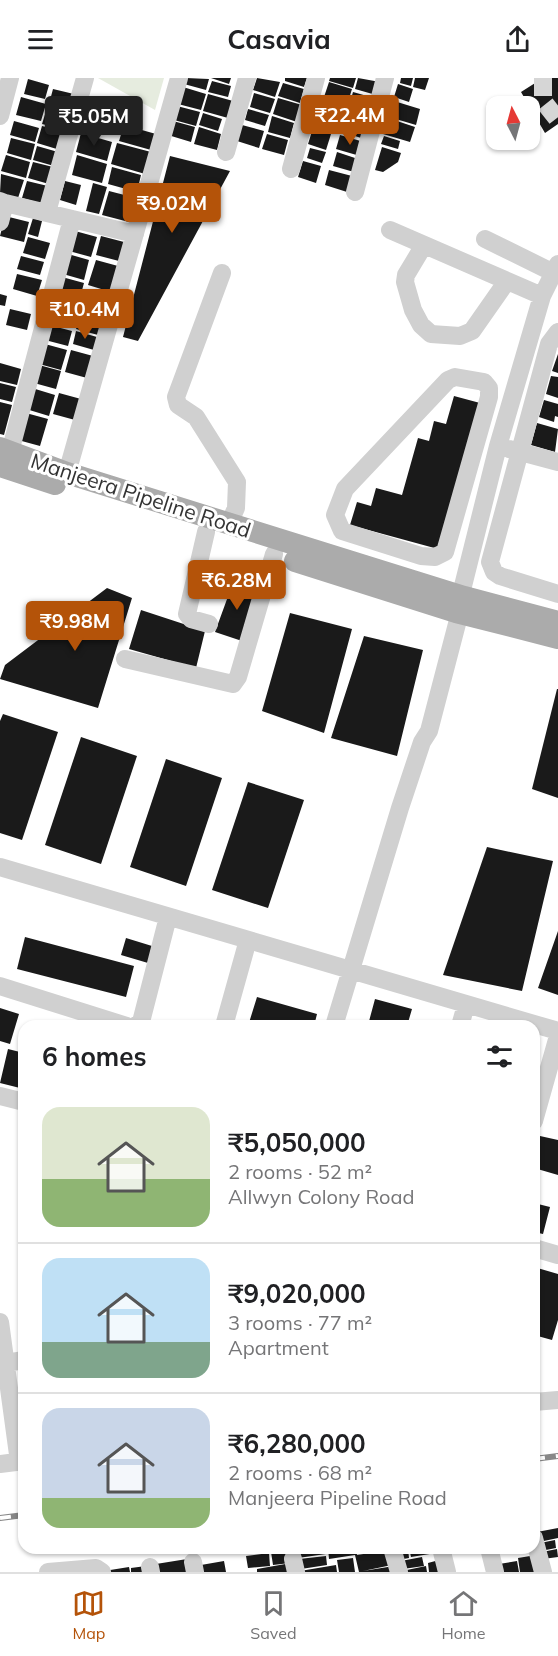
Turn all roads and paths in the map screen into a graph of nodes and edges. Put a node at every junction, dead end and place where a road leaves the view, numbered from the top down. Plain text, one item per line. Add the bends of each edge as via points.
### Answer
1 (10, 78) edge
2 (85, 78) edge
3 (180, 78) edge
4 (248, 78) edge
5 (316, 78) edge
6 (385, 78) edge
7 (0, 116) edge
8 (226, 152) dead end
9 (291, 169) dead end
10 (355, 192) dead end
11 (3, 202) edge
12 (46, 212) junction
13 (72, 219) junction
14 (0, 222) edge
15 (390, 230) dead end
16 (135, 234) junction
17 (485, 239) dead end
18 (423, 245) junction
19 (556, 269) edge
20 (222, 273) dead end
21 (507, 281) junction
22 (542, 296) junction
23 (558, 332) edge
24 (478, 440) junction
25 (498, 446) junction
26 (521, 452) junction
27 (3, 455) edge
28 (558, 462) edge
29 (67, 473) junction
30 (138, 503) junction
31 (229, 524) junction
32 (206, 532) junction
33 (274, 554) junction
34 (558, 594) edge
35 (458, 601) junction
36 (558, 622) edge
37 (209, 624) dead end
38 (558, 638) edge
39 (126, 659) dead end
40 (0, 867) edge
41 (168, 917) junction
42 (248, 940) junction
43 (350, 970) junction
44 (0, 986) edge
45 (466, 1005) junction
46 (108, 1020) edge
47 (142, 1020) edge
48 (226, 1020) edge
49 (336, 1020) edge
50 (462, 1020) edge
51 (519, 1020) edge
52 (540, 1026) edge
53 (558, 1031) edge
54 (558, 1036) edge
55 (0, 1096) edge
56 (18, 1100) edge
57 (540, 1100) edge
58 (540, 1250) edge
59 (558, 1256) edge
60 (0, 1322) edge
61 (18, 1361) edge
62 (6, 1363) junction
63 (558, 1400) edge
64 (540, 1402) edge
65 (18, 1436) edge
66 (18, 1462) edge
67 (0, 1464) edge
68 (394, 1554) edge
69 (442, 1554) edge
70 (490, 1554) edge
71 (538, 1554) edge
72 (55, 1572) edge
73 (102, 1572) edge
74 (399, 1572) edge
75 (447, 1572) edge
76 (495, 1572) edge
77 (543, 1572) edge

1 - 7 street
2 - 12 street
3 - 16 street
4 - 8 street
5 - 9 street
6 - 10 street
11 - 12 street
11 - 14 street
12 - 13 street
13 - 16 street
13 - 27 street
15 - 18 street
16 - 29 street
17 - 19 street
18 - 21 street
18 - 21 street via 405,282 413,310 431,334 460,336 472,331
19 - 22 street
20 - 31 street via 176,397 178,405 196,417 237,482 236,508
21 - 22 street
22 - 25 street
23 - 26 street via 549,344
24 - 24 street via 446,552 441,556 421,556 342,531 335,515 345,489 448,380 465,377 484,382 489,388
24 - 25 street
25 - 26 street
25 - 35 street
26 - 28 street
26 - 34 street via 491,566 500,576
27 - 29 main road, Manjeera Pipeline Road
27 - 30 main road, Manjeera Pipeline Road
29 - 30 main road, Manjeera Pipeline Road
30 - 31 main road, Manjeera Pipeline Road
30 - 32 main road, Manjeera Pipeline Road
31 - 35 main road, Manjeera Pipeline Road
32 - 33 main road, Manjeera Pipeline Road
32 - 37 street via 187,614
33 - 35 main road, Manjeera Pipeline Road
33 - 39 street via 233,684
35 - 36 main road, Manjeera Pipeline Road
35 - 38 main road, Manjeera Pipeline Road
35 - 43 street via 429,731 422,742
40 - 41 street
41 - 42 street
41 - 47 street
42 - 43 street
42 - 48 street
43 - 45 street
43 - 49 street
44 - 46 street
45 - 50 street
45 - 51 street
52 - 53 street
54 - 57 street
55 - 56 street
58 - 59 street
60 - 62 street
61 - 62 street
62 - 65 street
63 - 64 street
66 - 67 street
68 - 74 street
69 - 75 street
70 - 76 street
71 - 77 street
72 - 73 street via 96,1568

